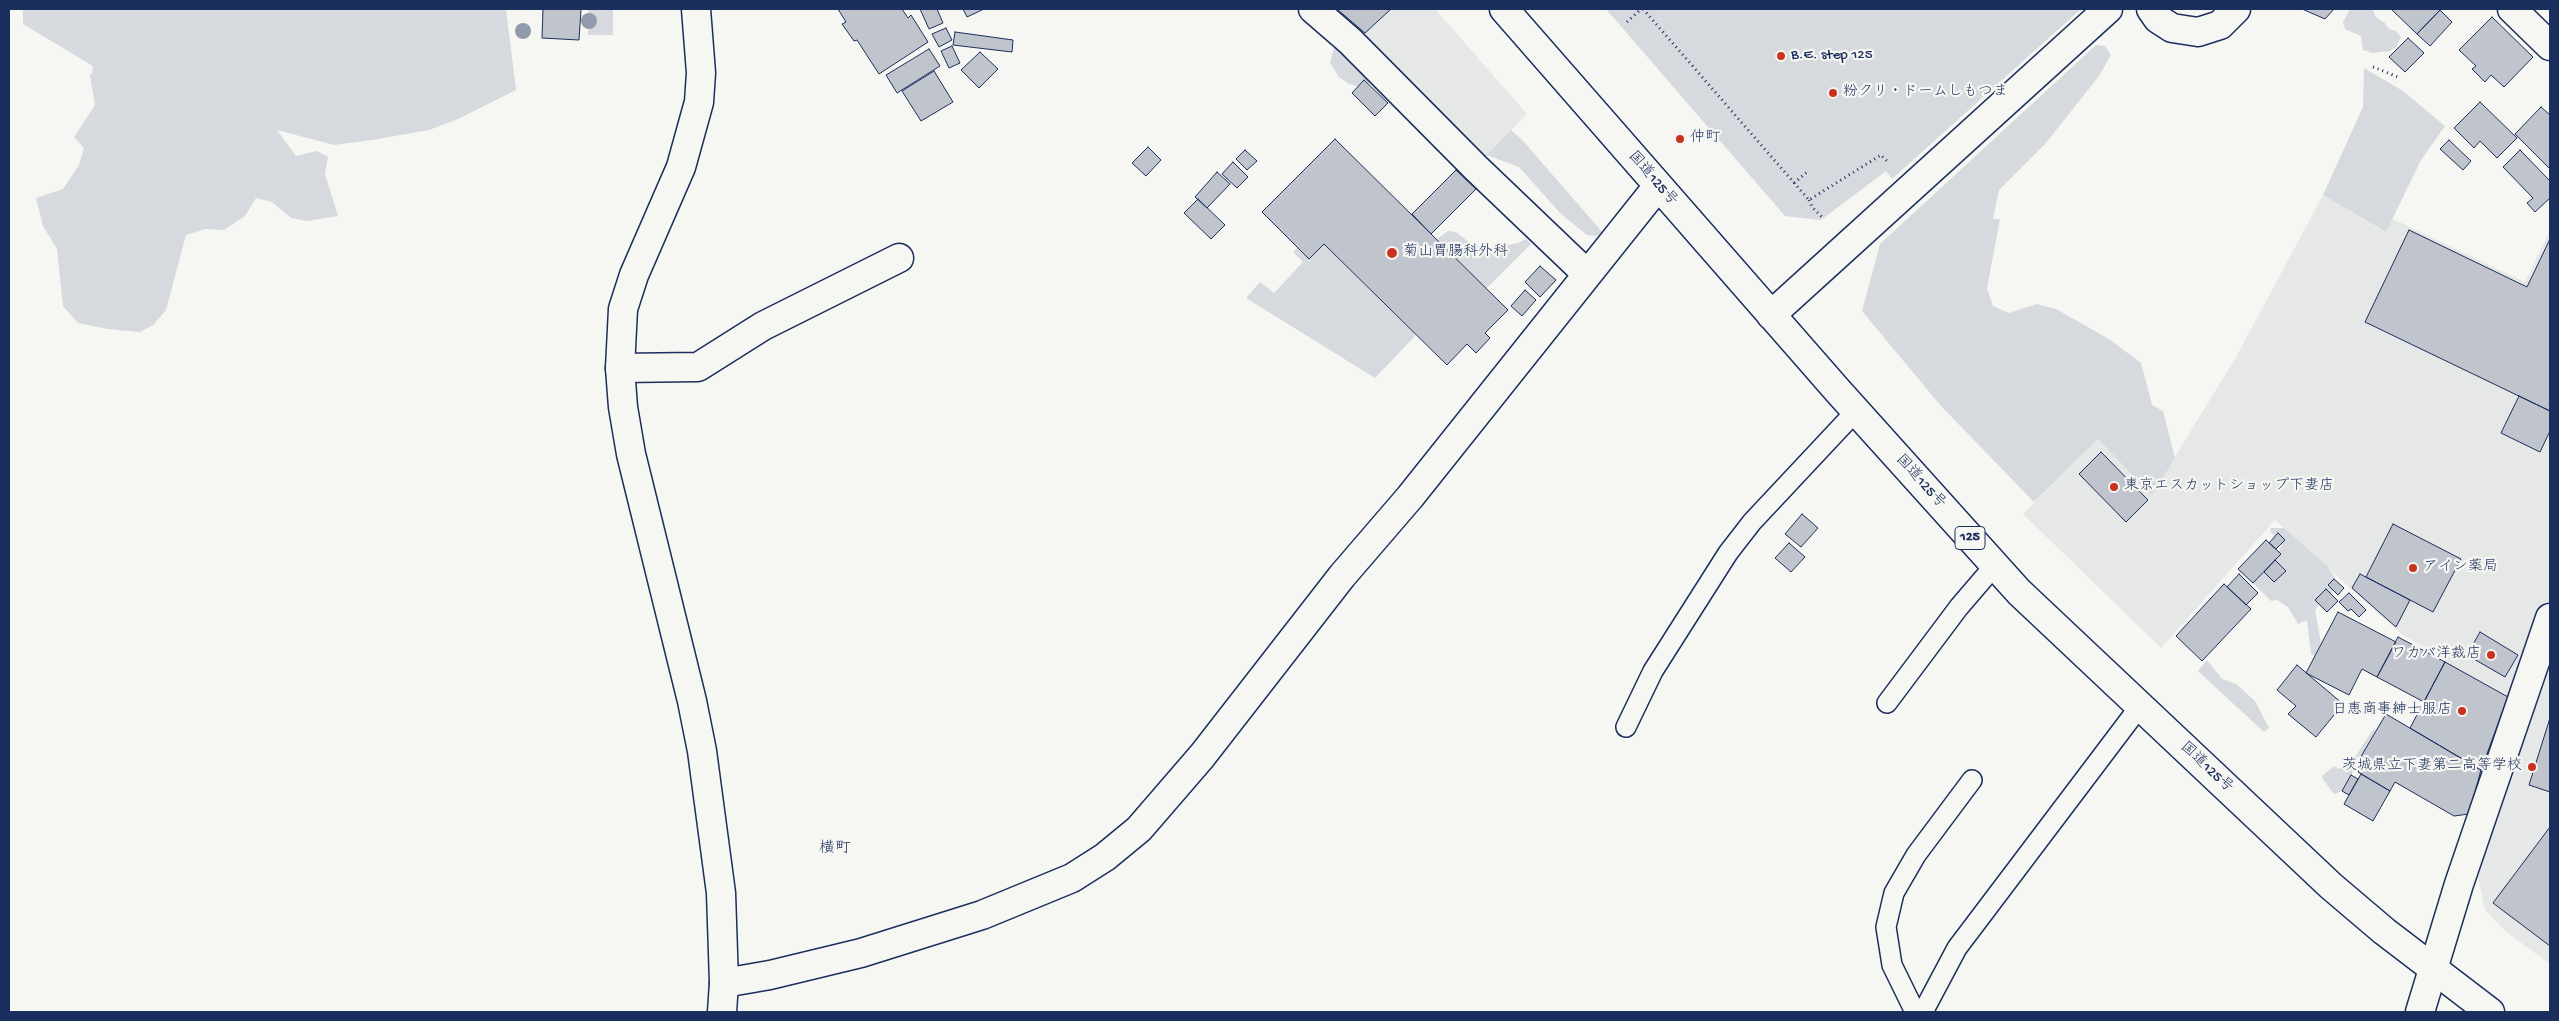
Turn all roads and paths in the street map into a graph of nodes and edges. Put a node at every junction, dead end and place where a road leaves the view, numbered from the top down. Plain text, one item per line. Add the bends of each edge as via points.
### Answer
1 (696, 9) edge
2 (1313, 9) edge
3 (1504, 9) edge
4 (1642, 9) edge
5 (2108, 9) edge
6 (2151, 9) edge
7 (2236, 9) edge
8 (2512, 9) edge
9 (1627, 22) dead end
10 (2550, 46) edge
11 (2373, 67) dead end
12 (2398, 77) dead end
13 (1890, 165) dead end
14 (1808, 171) dead end
15 (1794, 183) junction
16 (1658, 186) junction
17 (1809, 200) junction
18 (1825, 219) dead end
19 (899, 258) dead end
20 (1586, 274) junction
21 (1771, 315) junction
22 (620, 368) junction
23 (1856, 411) junction
24 (1995, 565) junction
25 (2550, 618) edge
26 (1887, 703) dead end
27 (2140, 706) junction
28 (1626, 727) dead end
29 (1972, 780) dead end
30 (2434, 969) junction
31 (724, 983) junction
32 (722, 1012) edge
33 (1916, 1012) edge
34 (1923, 1012) edge
35 (2420, 1012) edge
36 (2490, 1012) edge

1 - 22 main road via 701,73 699,102 682,167 634,275 623,310
2 - 20 main road via 1350,41
3 - 16 main road, 国道125号 / 125
4 - 9 path
4 - 15 path
5 - 21 main road
6 - 7 main road via 2158,19 2172,28 2198,32 2220,25
8 - 10 main road
11 - 12 path
13 - 17 path via 1880,155
14 - 15 path
15 - 17 path
16 - 20 main road
16 - 21 main road, 国道125号 / 125
17 - 18 path
19 - 22 main road via 763,326 698,367
20 - 31 main road via 1410,497 1342,576 1202,756 1150,818 1126,840 1072,878 982,915 861,953
21 - 23 main road, 国道125号 / 125
22 - 31 main road via 622,407 631,454 702,751 721,893
23 - 24 main road, 国道125号 / 125
23 - 28 lane via 1752,522 1728,553 1653,671
24 - 26 lane via 1958,607
24 - 27 main road, 国道125号 / 125
25 - 30 main road via 2459,884
27 - 30 main road, 国道125号 / 125 via 2331,886
27 - 34 lane via 1957,948
29 - 33 lane via 1916,855 1894,894 1886,927 1892,964
30 - 35 main road
30 - 36 main road, 国道125号 / 125
31 - 32 main road

